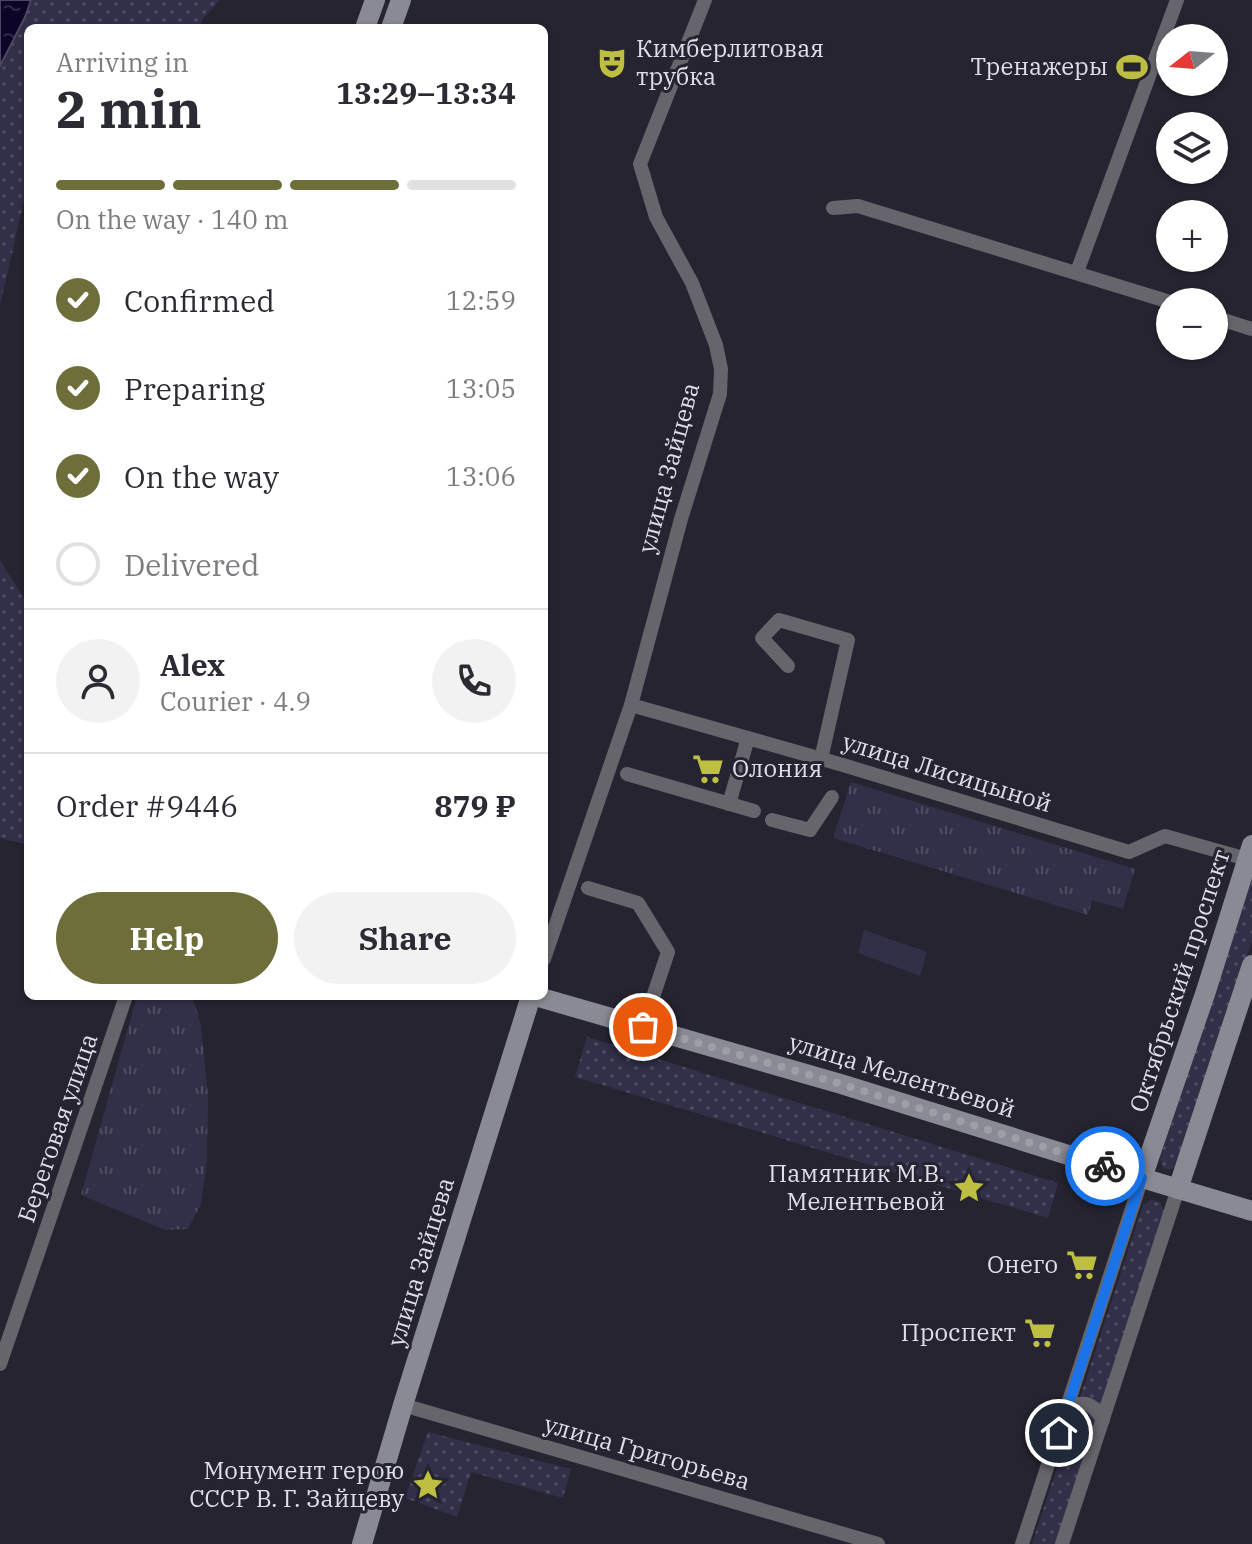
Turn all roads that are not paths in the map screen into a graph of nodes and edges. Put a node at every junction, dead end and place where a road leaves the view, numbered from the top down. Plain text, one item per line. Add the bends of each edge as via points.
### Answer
1 (375, 0) edge
2 (401, 0) edge
3 (705, 0) edge
4 (1177, 0) edge
5 (366, 24) edge
6 (392, 24) edge
7 (833, 208) dead end
8 (1077, 272) junction
9 (1156, 297) edge
10 (1228, 321) edge
11 (1252, 329) edge
12 (788, 666) dead end
13 (631, 705) junction
14 (748, 738) junction
15 (821, 759) junction
16 (627, 774) dead end
17 (832, 797) dead end
18 (729, 804) junction
19 (754, 811) dead end
20 (772, 820) dead end
21 (1250, 852) edge
22 (588, 888) dead end
23 (548, 947) edge
24 (1252, 965) edge
25 (1206, 991) junction
26 (125, 1000) edge
27 (532, 1000) edge
28 (547, 1000) edge
29 (1240, 1001) junction
30 (643, 1027) junction
31 (1142, 1178) junction
32 (1178, 1189) junction
33 (1252, 1211) edge
34 (0, 1364) edge
35 (403, 1405) junction
36 (1068, 1406) junction
37 (1103, 1420) junction
38 (362, 1544) edge
39 (878, 1544) edge
40 (1022, 1544) edge
41 (1062, 1544) edge

1 - 5 main road
2 - 6 main road
3 - 13 street, улица Зайцева via 640,164 656,217 692,283 716,345 720,394
4 - 8 street
7 - 8 street via 858,206
8 - 9 street
10 - 11 street
12 - 15 street via 762,638 779,620 848,640
13 - 14 street, улица Лисицыной
13 - 23 street, улица Зайцева
14 - 15 street, улица Лисицыной
14 - 18 street
15 - 21 street, улица Лисицыной via 1129,852 1165,836
16 - 18 street
17 - 20 street via 810,830
18 - 19 street
21 - 25 main road, Октябрьский проспект
22 - 30 street via 638,903 668,952
24 - 29 main road
25 - 29 main road via 1214,1002
25 - 31 main road, Октябрьский проспект
26 - 34 street, Береговая улица
27 - 35 main road, улица Зайцева
28 - 30 main road, улица Мелентьевой
29 - 32 main road
30 - 31 main road, улица Мелентьевой
31 - 32 main road, улица Мелентьевой
31 - 36 street, Октябрьский проспект
32 - 33 main road, улица Мелентьевой
32 - 37 street
35 - 38 main road, улица Зайцева
35 - 39 street, улица Григорьева
36 - 37 street via 1087,1403
36 - 40 street, Октябрьский проспект
37 - 41 street

